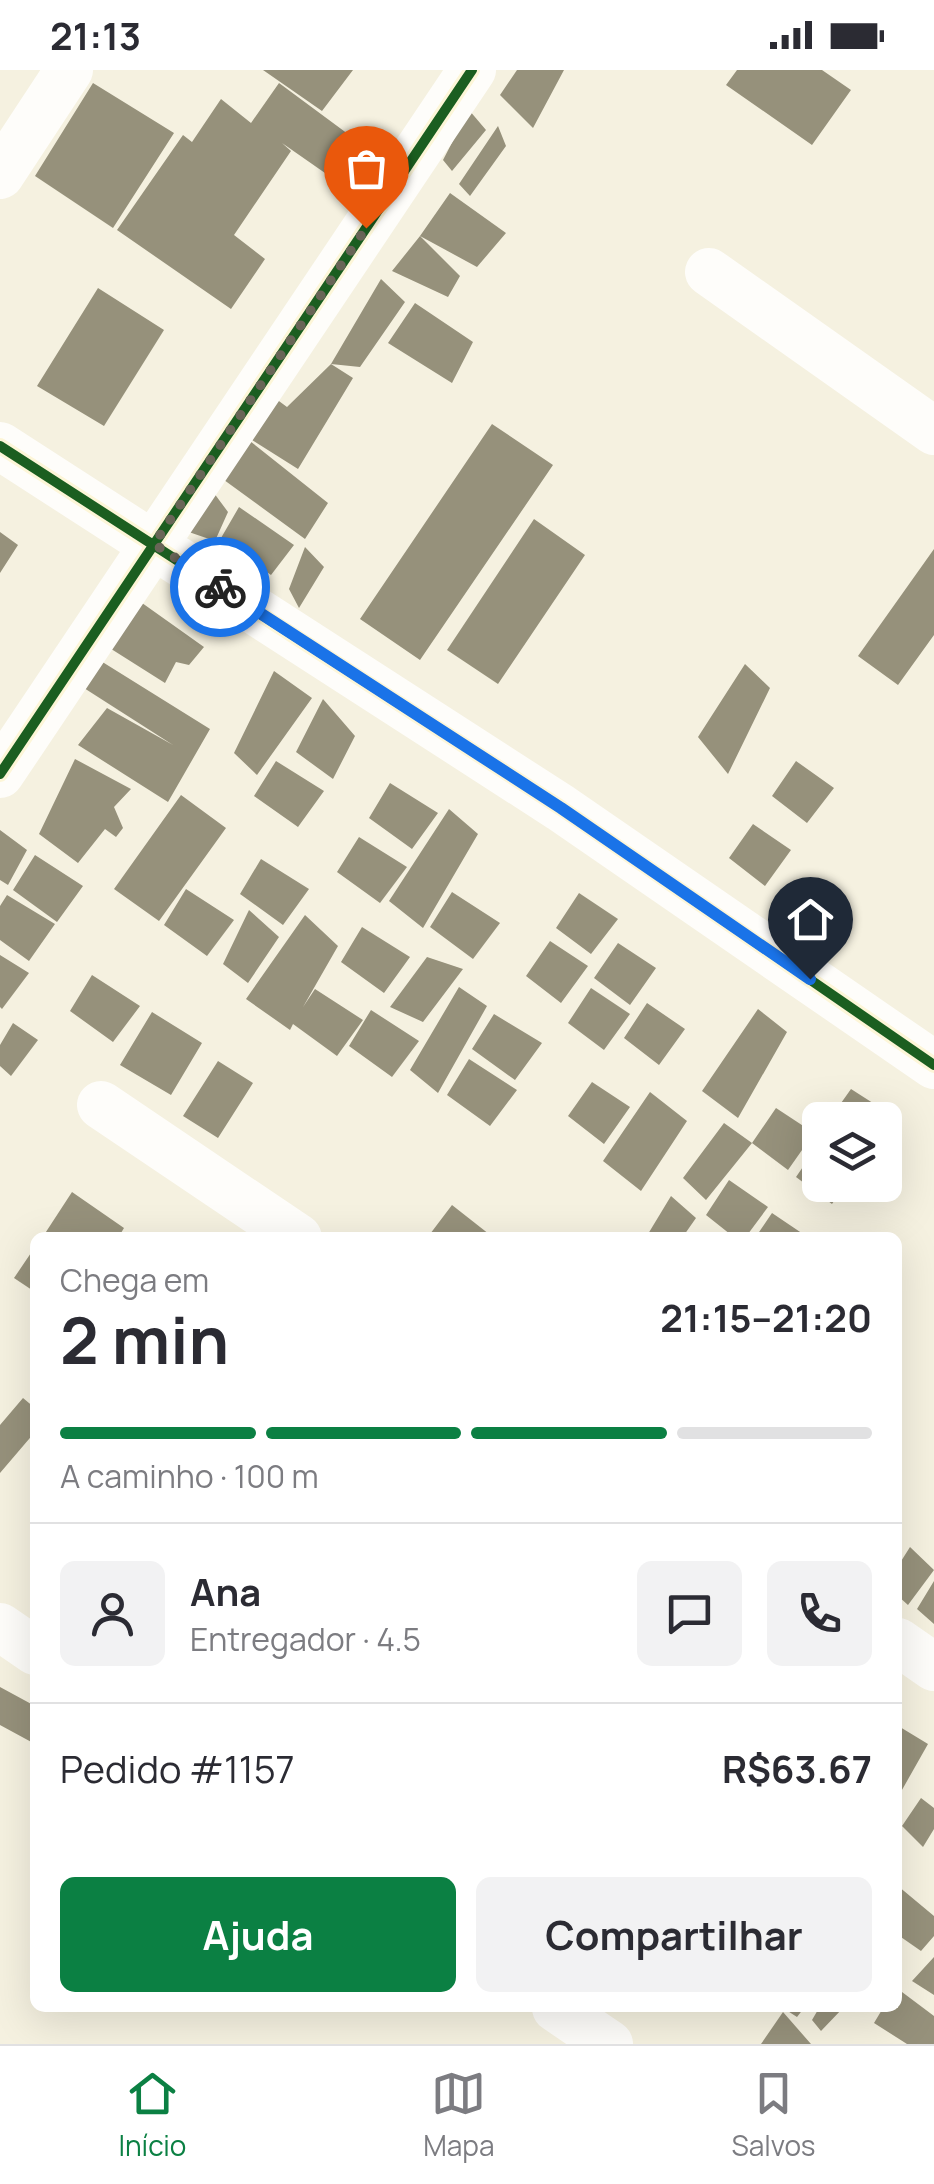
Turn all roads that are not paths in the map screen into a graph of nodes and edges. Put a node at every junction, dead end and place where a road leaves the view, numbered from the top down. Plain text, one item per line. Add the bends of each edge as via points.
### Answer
1 (69, 70) edge
2 (472, 70) edge
3 (0, 174) edge
4 (709, 272) dead end
5 (934, 431) edge
6 (0, 446) edge
7 (154, 544) junction
8 (0, 774) edge
9 (934, 1065) edge
10 (101, 1105) dead end
11 (289, 1232) edge
12 (0, 1628) edge
13 (902, 1645) edge
14 (30, 1648) edge
15 (934, 1667) edge
16 (562, 2012) edge
17 (609, 2044) edge

1 - 3 street
2 - 7 street
4 - 5 street
6 - 7 street
7 - 8 street
7 - 9 street via 561,808
10 - 11 street
12 - 14 street
13 - 15 street
16 - 17 street

